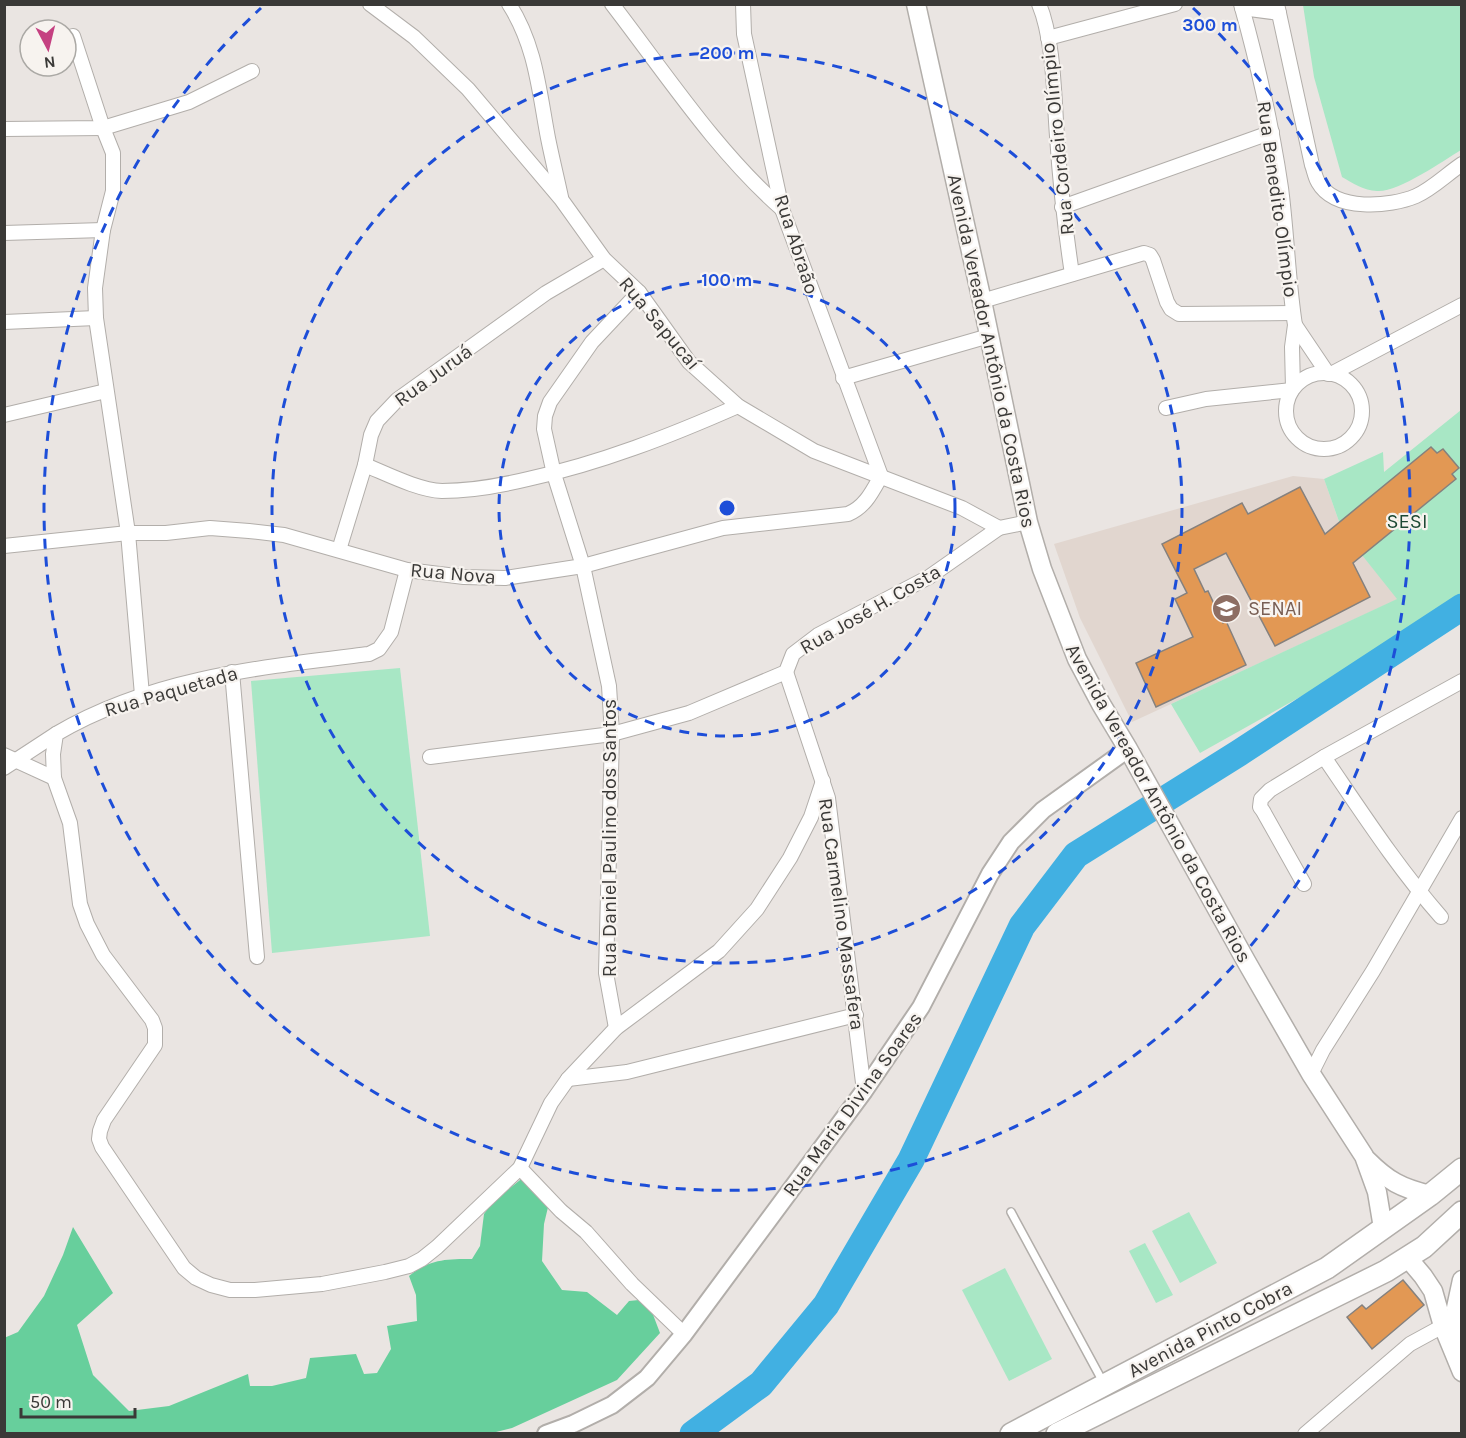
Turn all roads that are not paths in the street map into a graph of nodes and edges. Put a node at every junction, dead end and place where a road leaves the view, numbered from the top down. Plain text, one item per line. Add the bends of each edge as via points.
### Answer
1 (370, 4) edge
2 (509, 4) edge
3 (612, 4) edge
4 (743, 4) edge
5 (916, 4) edge
6 (1175, 4) edge
7 (1241, 6) edge
8 (1043, 8) edge
9 (1278, 9) edge
10 (1048, 38) junction
11 (78, 51) edge
12 (252, 71) dead end
13 (103, 128) junction
14 (4, 129) edge
15 (1272, 132) junction
16 (1461, 164) edge
17 (561, 199) junction
18 (1062, 207) junction
19 (782, 209) junction
20 (103, 230) junction
21 (4, 233) edge
22 (604, 259) junction
23 (1072, 274) junction
24 (639, 292) junction
25 (982, 301) junction
26 (1461, 305) edge
27 (96, 318) junction
28 (1294, 319) junction
29 (4, 322) edge
30 (989, 336) junction
31 (1329, 374) junction
32 (843, 378) junction
33 (1292, 389) junction
34 (106, 392) junction
35 (738, 406) junction
36 (1166, 408) dead end
37 (4, 416) edge
38 (365, 465) junction
39 (554, 474) junction
40 (881, 476) junction
41 (1028, 522) junction
42 (999, 528) junction
43 (128, 533) junction
44 (4, 546) edge
45 (339, 550) junction
46 (583, 566) junction
47 (407, 570) junction
48 (232, 672) junction
49 (786, 672) junction
50 (1461, 681) edge
51 (142, 695) junction
52 (56, 734) junction
53 (612, 734) junction
54 (1128, 749) junction
55 (430, 757) dead end
56 (1324, 757) junction
57 (8, 761) edge
58 (54, 778) junction
59 (823, 781) junction
60 (1461, 818) edge
61 (1304, 884) dead end
62 (1419, 893) junction
63 (1441, 917) dead end
64 (257, 957) dead end
65 (856, 1015) junction
66 (616, 1028) junction
67 (1311, 1074) junction
68 (568, 1080) junction
69 (864, 1091) junction
70 (1364, 1156) junction
71 (520, 1168) junction
72 (1461, 1169) edge
73 (1430, 1195) junction
74 (1011, 1212) dead end
75 (1461, 1212) edge
76 (1383, 1228) junction
77 (1415, 1252) junction
78 (1461, 1280) edge
79 (1454, 1331) edge
80 (684, 1334) junction
81 (1162, 1354) junction
82 (1461, 1372) edge
83 (1160, 1383) junction
84 (1105, 1384) junction
85 (546, 1434) edge
86 (1011, 1434) edge
87 (1057, 1434) edge
88 (1305, 1434) edge

1 - 17 street, Rua Sapucaí via 414,37 468,89
2 - 17 street via 527,37 538,76
3 - 19 street via 714,136 755,185
4 - 19 street, Rua Abraão via 744,34
5 - 25 main road, Avenida Vereador Antônio da Costa Rios
6 - 10 street
7 - 9 street
7 - 15 street, Rua Benedito Olímpio
8 - 10 street, Rua Cordeiro Olímpio
9 - 16 street via 1312,165 1318,183 1327,192 1353,204 1386,203 1417,195
10 - 18 street, Rua Cordeiro Olímpio
11 - 13 street
12 - 13 street via 189,102
13 - 14 street
13 - 20 street via 113,153 114,174
15 - 18 street
15 - 28 street, Rua Benedito Olímpio
17 - 22 street, Rua Sapucaí
18 - 23 street, Rua Cordeiro Olímpio
19 - 32 street, Rua Abraão
20 - 21 street
20 - 27 street via 95,288
22 - 24 street, Rua Sapucaí
22 - 38 street, Rua Juruá via 546,293 397,400 376,421
23 - 25 street
23 - 28 street via 1144,253 1153,260 1171,309 1179,314
24 - 35 street, Rua Sapucaí via 689,362
24 - 39 street, Rua Daniel Paulino dos Santos via 592,342 550,402 544,429
25 - 30 main road, Avenida Vereador Antônio da Costa Rios
26 - 31 street
27 - 29 street
27 - 34 street
28 - 31 street, Rua Benedito Olímpio
28 - 33 street, Rua Benedito Olímpio
30 - 32 street
30 - 41 main road, Avenida Vereador Antônio da Costa Rios
31 - 33 street via 1304,378
31 - 33 street via 1352,386 1361,408 1356,431 1338,446 1314,448 1294,435 1286,412
32 - 40 street, Rua Abraão
33 - 36 street
34 - 37 street
34 - 43 street
35 - 39 street via 656,442
35 - 40 street, Rua Sapucaí via 814,451
38 - 39 street via 440,491 488,488
38 - 45 street, Rua Juruá
39 - 46 street, Rua Daniel Paulino dos Santos
40 - 42 street, Rua Sapucaí via 962,508
40 - 46 street, Rua Nova via 864,505 848,514 723,528
41 - 42 street
41 - 54 main road, Avenida Vereador Antônio da Costa Rios via 1077,659
42 - 49 street, Rua José H. Costa via 929,577 803,645
43 - 44 street, Rua Nova
43 - 45 street, Rua Nova via 210,528 249,531 284,534
43 - 51 street
45 - 47 street, Rua Nova
46 - 47 street, Rua Nova via 505,578
46 - 53 street, Rua Daniel Paulino dos Santos via 609,686
47 - 48 street, Rua Paquetada via 391,632 379,649 369,654
48 - 51 street, Rua Paquetada
48 - 64 street
49 - 53 street, Rua José H. Costa via 689,713
49 - 59 street, Rua Carmelino Massafera
50 - 56 street
51 - 52 street, Rua Paquetada
52 - 57 street, Rua Paquetada
52 - 58 street
53 - 55 street, Rua José H. Costa
53 - 66 street, Rua Daniel Paulino dos Santos via 606,973
54 - 67 main road, Avenida Vereador Antônio da Costa Rios
54 - 69 street, Rua Maria Divina Soares via 1043,810 1011,842 990,874 921,1007
56 - 61 street via 1270,790 1260,803
56 - 62 street
57 - 58 street
58 - 71 street via 70,823 80,904 87,924 103,955 155,1028 155,1045 104,1120 99,1139 184,1268 211,1285 255,1290 322,1284 409,1266 437,1247
59 - 65 street, Rua Carmelino Massafera
59 - 66 street via 811,817 790,858 757,909 719,951
60 - 62 street
62 - 63 street
62 - 67 street
65 - 68 street via 627,1072
65 - 69 street, Rua Carmelino Massafera
66 - 68 street
67 - 70 main road, Avenida Vereador Antônio da Costa Rios
68 - 71 street via 551,1103
69 - 80 street, Rua Maria Divina Soares
70 - 73 main road, Avenida Vereador Antônio da Costa Rios via 1391,1181
70 - 76 main road, Avenida Vereador Antônio da Costa Rios via 1377,1192
71 - 80 street
72 - 73 highway, Avenida Pinto Cobra
73 - 76 highway, Avenida Pinto Cobra
74 - 84 lane
75 - 77 highway, Avenida Pinto Cobra
76 - 81 highway, Avenida Pinto Cobra via 1327,1268
77 - 79 main road via 1423,1276
77 - 83 highway, Avenida Pinto Cobra via 1386,1271
78 - 79 main road
79 - 82 main road
79 - 88 street via 1410,1344
80 - 85 street, Rua Maria Divina Soares via 648,1378 612,1405
81 - 83 highway via 1154,1369
81 - 84 highway, Avenida Pinto Cobra
83 - 87 highway, Avenida Pinto Cobra
84 - 86 highway, Avenida Pinto Cobra

